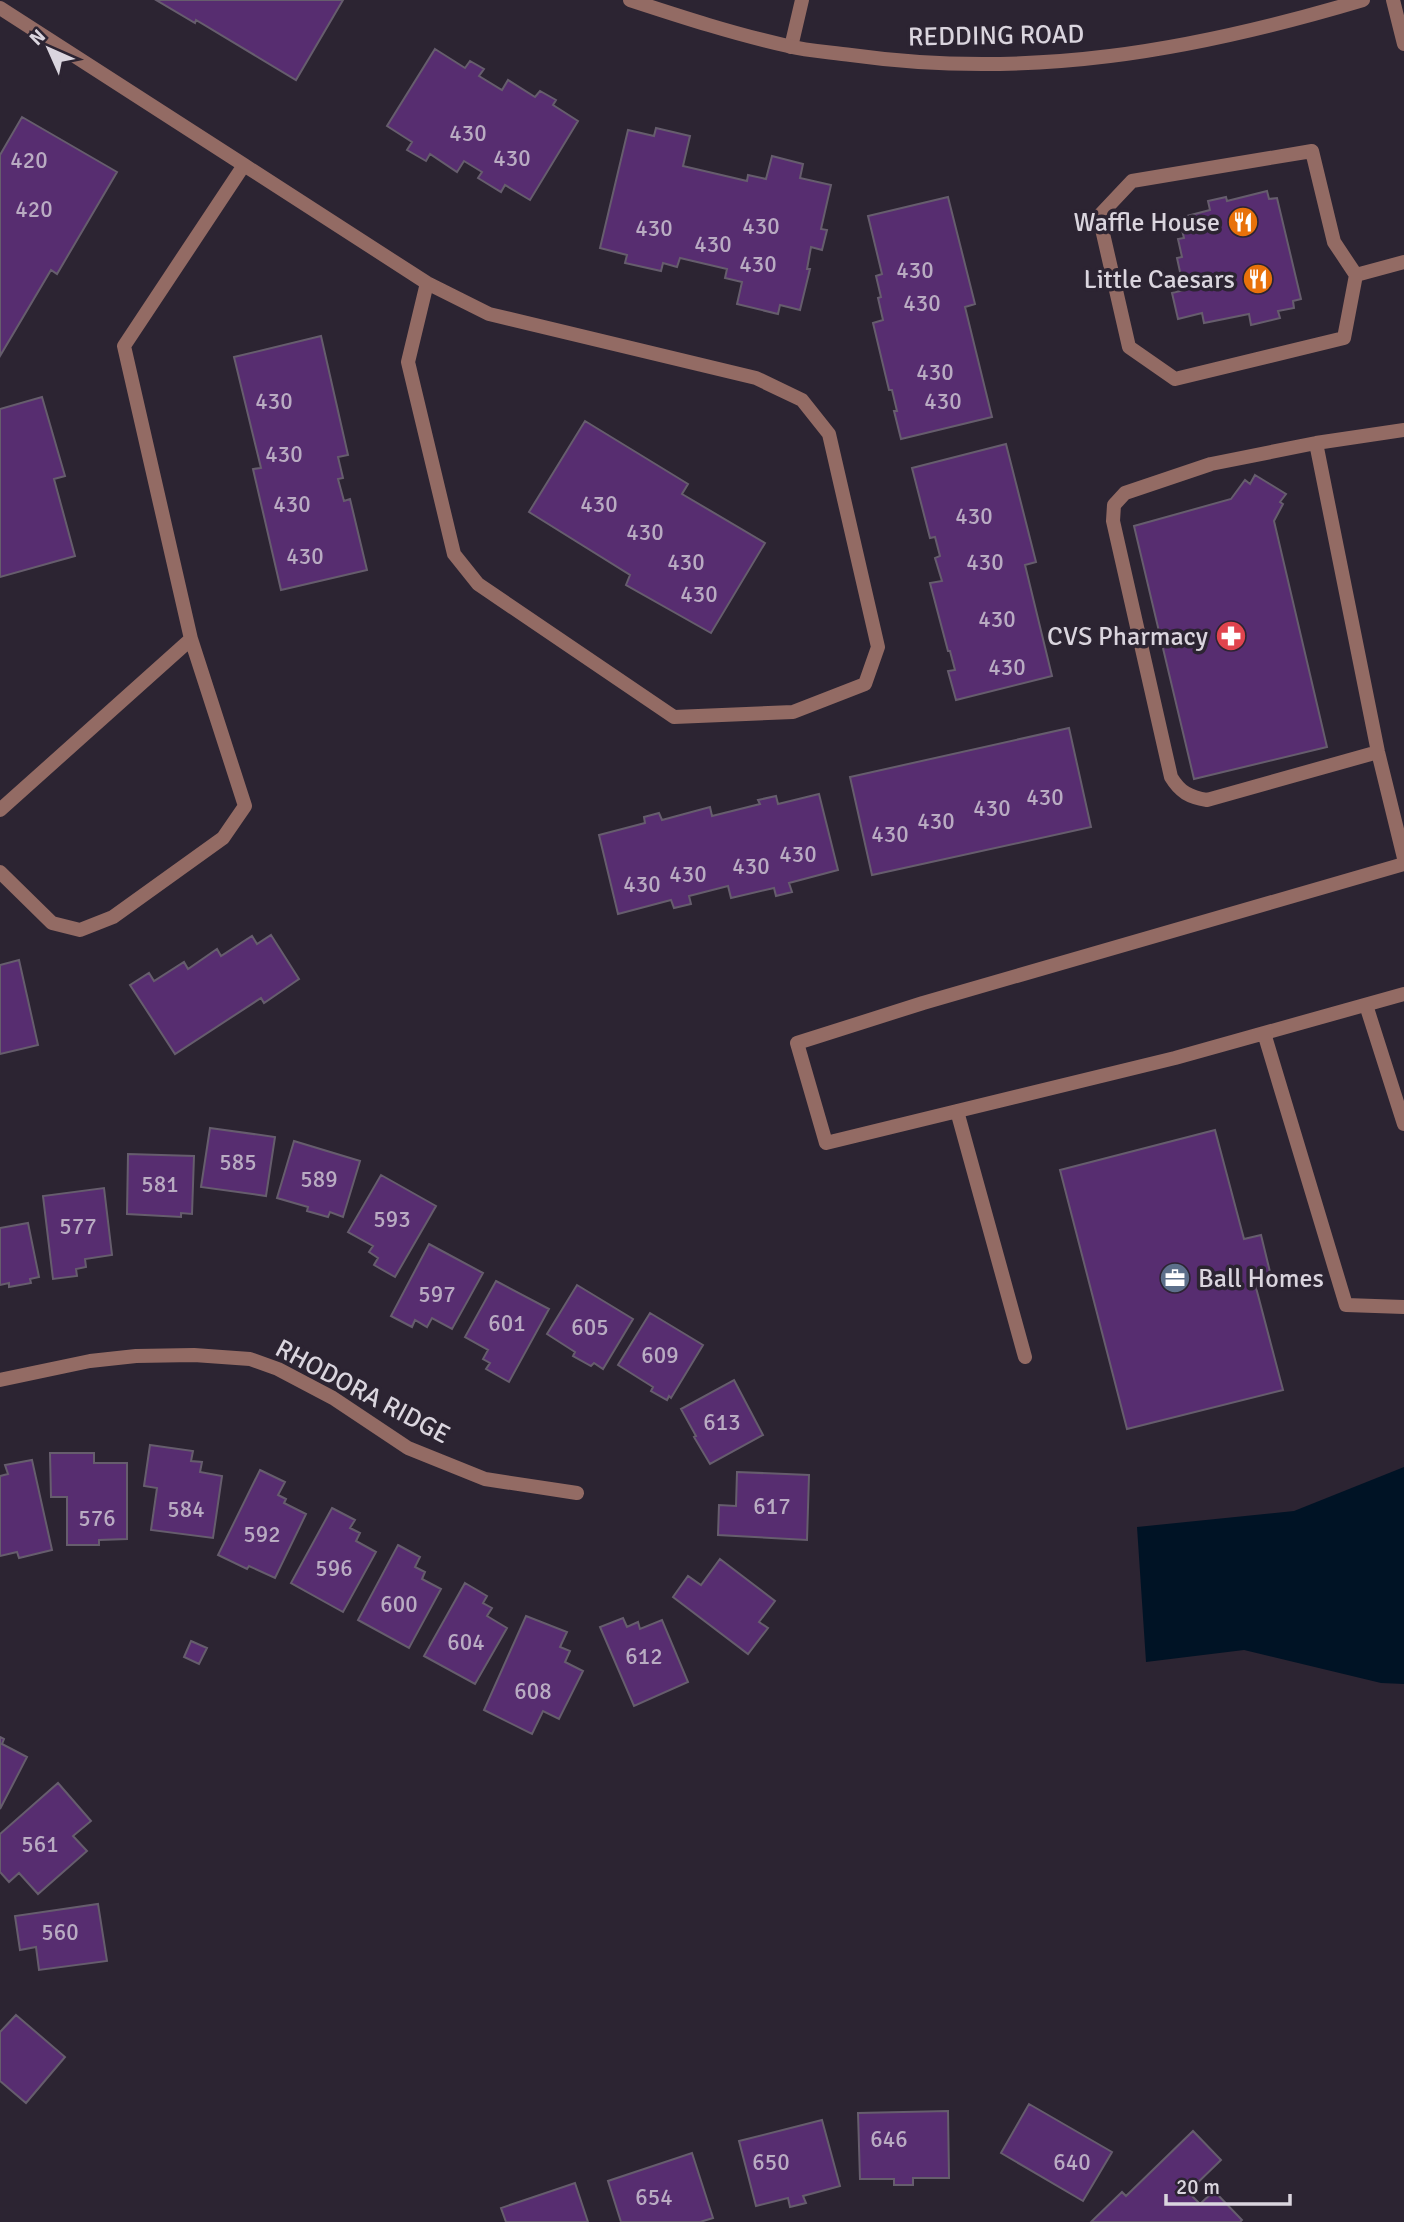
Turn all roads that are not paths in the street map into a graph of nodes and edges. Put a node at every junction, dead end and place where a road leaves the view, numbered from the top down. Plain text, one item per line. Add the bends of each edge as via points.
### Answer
1 (630, 0) edge
2 (802, 0) edge
3 (1363, 0) edge
4 (1393, 0) edge
5 (0, 8) edge
6 (1404, 44) edge
7 (791, 47) junction
8 (244, 165) junction
9 (1404, 262) edge
10 (1356, 275) junction
11 (427, 283) junction
12 (1404, 430) edge
13 (1316, 443) junction
14 (191, 639) junction
15 (1378, 752) junction
16 (0, 810) edge
17 (1404, 861) edge
18 (0, 872) edge
19 (1404, 994) edge
20 (1366, 1004) junction
21 (1264, 1033) junction
22 (957, 1111) junction
23 (1404, 1125) edge
24 (1404, 1307) edge
25 (1025, 1357) dead end
26 (0, 1380) edge
27 (577, 1493) dead end

1 - 7 street, REDDING ROAD
2 - 7 street
3 - 7 street, REDDING ROAD via 1183,46 1042,64 883,60
4 - 6 street
5 - 8 street
8 - 11 street
8 - 14 street via 124,346
9 - 10 street
10 - 10 street via 1334,242 1312,151 1132,181 1099,216 1129,347 1175,379 1344,338
11 - 11 street via 489,314 756,377 802,400 829,434 878,647 865,684 793,712 674,717 478,584 454,554 408,362
12 - 13 street
13 - 15 street
13 - 15 street via 1211,464 1125,493 1114,505 1112,522 1171,777 1178,789 1207,800
14 - 16 street
14 - 18 street via 245,806 223,838 113,917 80,930 52,923
15 - 17 street
17 - 22 street via 797,1043 826,1143
19 - 20 street
20 - 21 street
20 - 23 street
21 - 22 street
21 - 24 street via 1346,1305
22 - 25 street
26 - 27 street, RHODORA RIDGE via 136,1356 250,1359 333,1398 408,1448 433,1459 485,1479

